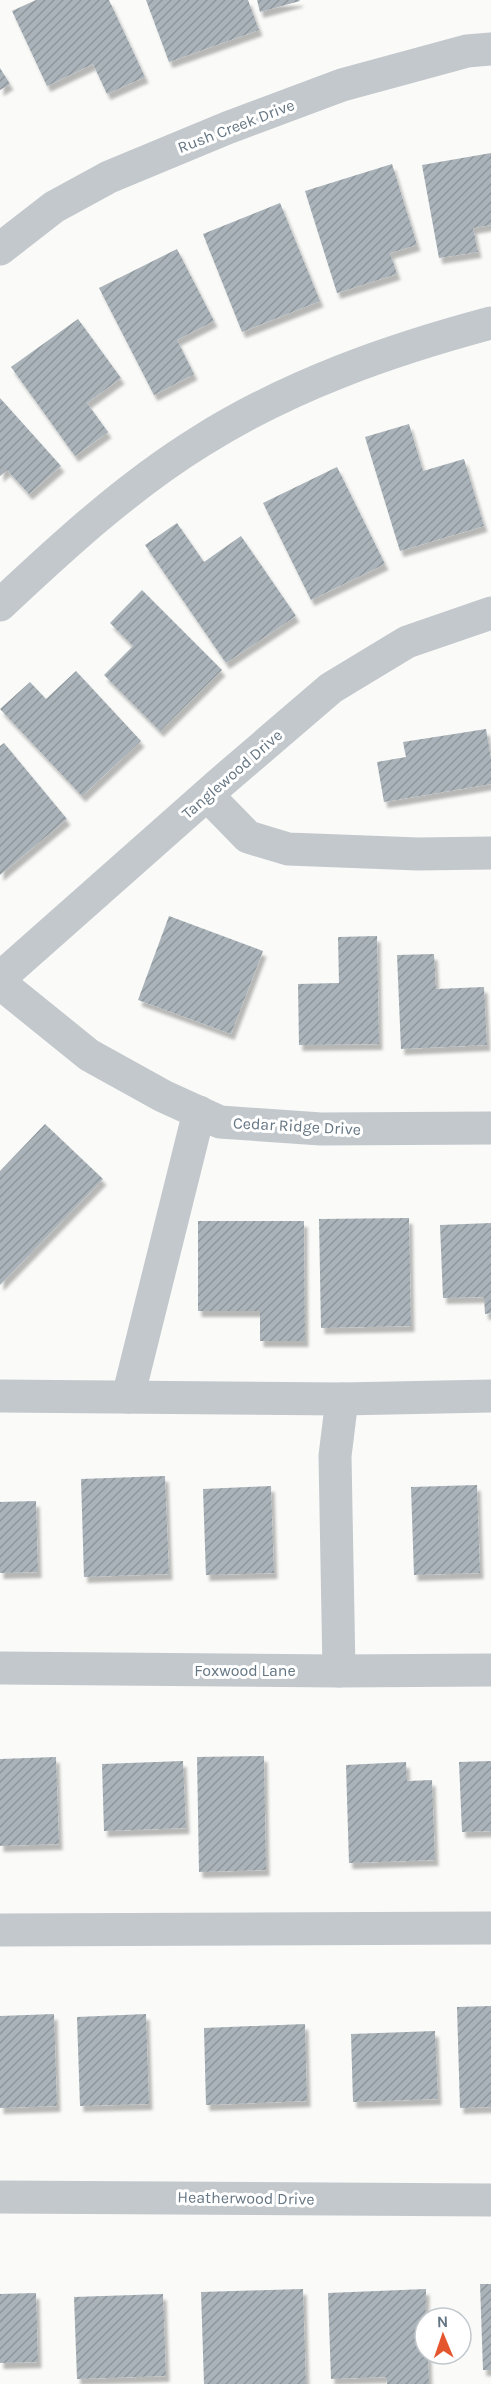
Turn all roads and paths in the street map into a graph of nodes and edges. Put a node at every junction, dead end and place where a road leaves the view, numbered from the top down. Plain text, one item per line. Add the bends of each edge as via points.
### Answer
1 (491, 49) edge
2 (0, 249) edge
3 (491, 323) edge
4 (0, 605) edge
5 (491, 613) edge
6 (207, 795) junction
7 (491, 853) edge
8 (0, 978) edge
9 (0, 983) edge
10 (199, 1112) junction
11 (491, 1128) edge
12 (0, 1396) edge
13 (491, 1396) edge
14 (128, 1397) junction
15 (342, 1399) junction
16 (0, 1668) edge
17 (491, 1670) edge
18 (339, 1671) junction
19 (491, 1928) edge
20 (0, 1930) edge
21 (0, 2197) edge
22 (491, 2200) edge

1 - 2 street, Rush Creek Drive via 467,51 342,85 227,128 109,177 54,207
3 - 4 street via 421,341 332,374 200,441 129,491
5 - 6 street, Tanglewood Drive via 407,642 332,688
6 - 7 street via 248,837 288,849
6 - 8 street, Tanglewood Drive
9 - 10 street, Cedar Ridge Drive via 90,1055
10 - 11 street, Cedar Ridge Drive via 220,1122 321,1129
10 - 14 street
12 - 14 street
13 - 15 street
14 - 15 street
15 - 18 street via 334,1456
16 - 18 street, Foxwood Lane
17 - 18 street, Foxwood Lane
19 - 20 street
21 - 22 street, Heatherwood Drive

